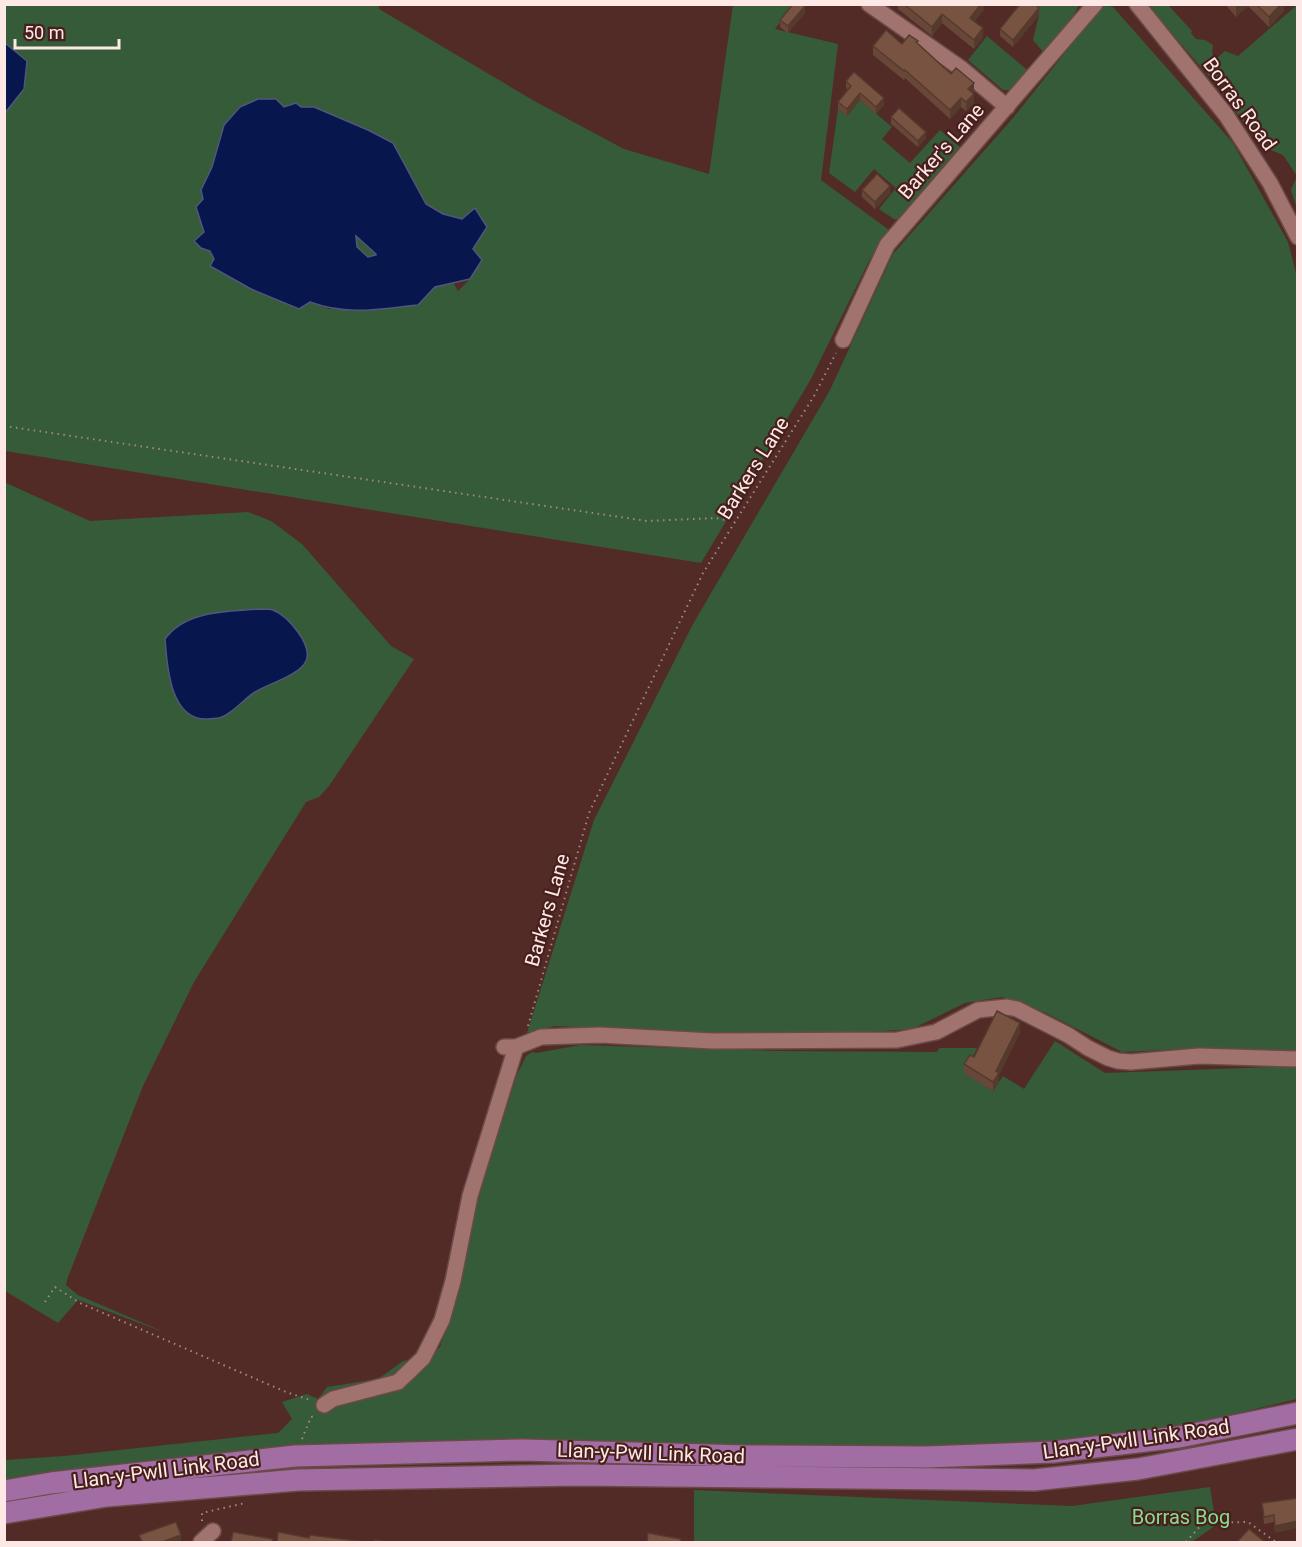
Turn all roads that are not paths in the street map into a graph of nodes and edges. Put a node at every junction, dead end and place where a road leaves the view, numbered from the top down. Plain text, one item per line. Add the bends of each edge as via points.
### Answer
1 (869, 4) edge
2 (1095, 4) edge
3 (1137, 4) edge
4 (1007, 107) junction
5 (1298, 237) edge
6 (843, 340) road end
7 (1298, 1059) edge
8 (322, 1410) road end
9 (1298, 1413) edge
10 (1298, 1438) edge
11 (4, 1491) edge
12 (4, 1513) edge
13 (213, 1531) dead end
14 (201, 1542) edge

1 - 4 street via 962,69
2 - 4 street, Barker's Lane
3 - 5 street, Borras Road via 1226,116 1270,183
4 - 6 street, Barker's Lane via 887,245
7 - 8 street via 1199,1056 1118,1061 1007,1007 978,1010 936,1032 897,1040 712,1041 541,1036 514,1046 470,1196 442,1320 423,1358 398,1382 333,1399
9 - 11 highway, Llan-y-Pwll Link Road via 1179,1437 1053,1452 848,1457 522,1450 295,1456
10 - 12 highway, Llan-y-Pwll Link Road via 1138,1469 1034,1480 578,1475 298,1480 107,1496
13 - 14 street

